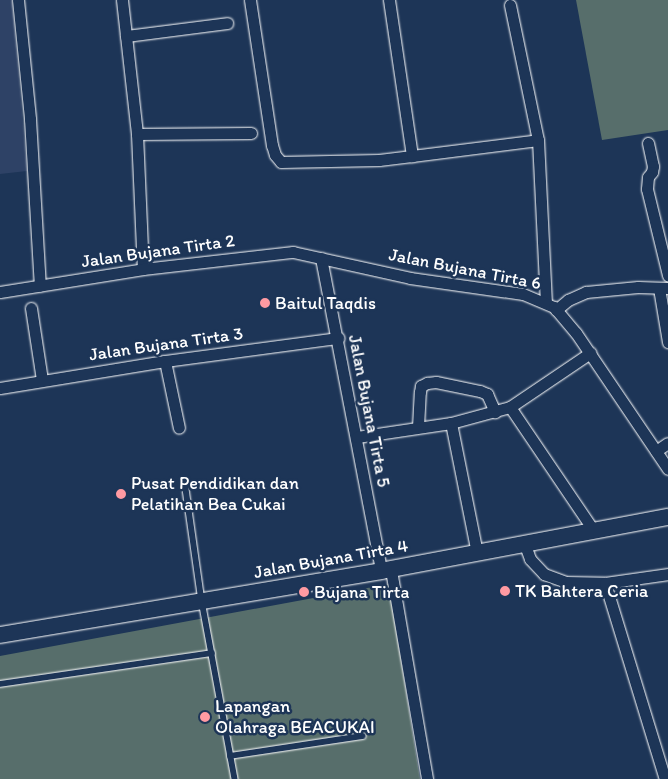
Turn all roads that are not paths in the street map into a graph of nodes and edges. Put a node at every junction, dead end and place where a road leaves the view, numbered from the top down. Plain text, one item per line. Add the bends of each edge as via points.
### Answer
1 (18, 0) edge
2 (122, 0) edge
3 (250, 0) edge
4 (389, 0) edge
5 (510, 5) dead end
6 (227, 23) dead end
7 (126, 36) junction
8 (251, 133) dead end
9 (137, 134) junction
10 (538, 140) junction
11 (648, 142) dead end
12 (412, 156) junction
13 (321, 258) junction
14 (143, 269) junction
15 (668, 276) edge
16 (40, 286) junction
17 (664, 288) edge
18 (0, 292) edge
19 (546, 302) junction
20 (31, 308) dead end
21 (556, 310) junction
22 (338, 338) junction
23 (668, 342) edge
24 (590, 353) junction
25 (165, 361) junction
26 (42, 380) junction
27 (0, 388) edge
28 (510, 407) junction
29 (495, 412) junction
30 (451, 423) junction
31 (179, 428) dead end
32 (418, 428) junction
33 (357, 437) junction
34 (668, 443) edge
35 (656, 451) junction
36 (668, 469) edge
37 (185, 482) dead end
38 (668, 517) edge
39 (594, 530) junction
40 (525, 545) junction
41 (477, 553) junction
42 (386, 570) junction
43 (668, 574) edge
44 (605, 582) junction
45 (202, 601) junction
46 (0, 635) edge
47 (212, 653) junction
48 (0, 684) edge
49 (362, 736) dead end
50 (230, 756) junction
51 (235, 779) edge
52 (427, 779) edge
53 (665, 779) edge

1 - 16 street via 30,119
2 - 7 street
3 - 12 street via 272,145 281,162
4 - 12 street
5 - 10 street
6 - 7 street
7 - 9 street
8 - 9 street
9 - 14 street
10 - 12 street
10 - 19 street
11 - 15 street via 653,166 647,189
13 - 14 street, Jalan Bujana Tirta 2 via 300,253 278,253
13 - 19 street, Jalan Bujana Tirta 6 via 410,278 523,294
13 - 22 street, Jalan Bujana Tirta 5
14 - 16 street, Jalan Bujana Tirta 2
16 - 18 street, Jalan Bujana Tirta 2
17 - 21 street via 586,292
17 - 23 street
19 - 21 street, Jalan Bujana Tirta 6
20 - 26 street
21 - 24 street, Jalan Bujana Tirta 6
22 - 25 street, Jalan Bujana Tirta 3
22 - 33 street, Jalan Bujana Tirta 5
24 - 28 street
24 - 35 street, Jalan Bujana Tirta 6
25 - 26 street, Jalan Bujana Tirta 3
25 - 31 street
26 - 27 street, Jalan Bujana Tirta 3
28 - 29 street
28 - 39 street
29 - 30 street
29 - 32 street via 487,394 428,383 421,386
30 - 32 street
30 - 41 street
32 - 33 street
33 - 42 street, Jalan Bujana Tirta 5
34 - 35 street
35 - 36 street, Jalan Bujana Tirta 6
37 - 45 lane
38 - 39 street, Jalan Bujana Tirta 4
39 - 40 street, Jalan Bujana Tirta 4
40 - 41 street, Jalan Bujana Tirta 4
40 - 44 street via 530,559 544,574 566,582
41 - 42 street, Jalan Bujana Tirta 4
42 - 45 street, Jalan Bujana Tirta 4
42 - 52 street, Jalan Bujana Tirta 5
43 - 44 street
44 - 53 street
45 - 46 street, Jalan Bujana Tirta 4
45 - 47 lane
47 - 48 lane
47 - 50 lane
49 - 50 lane
50 - 51 lane

